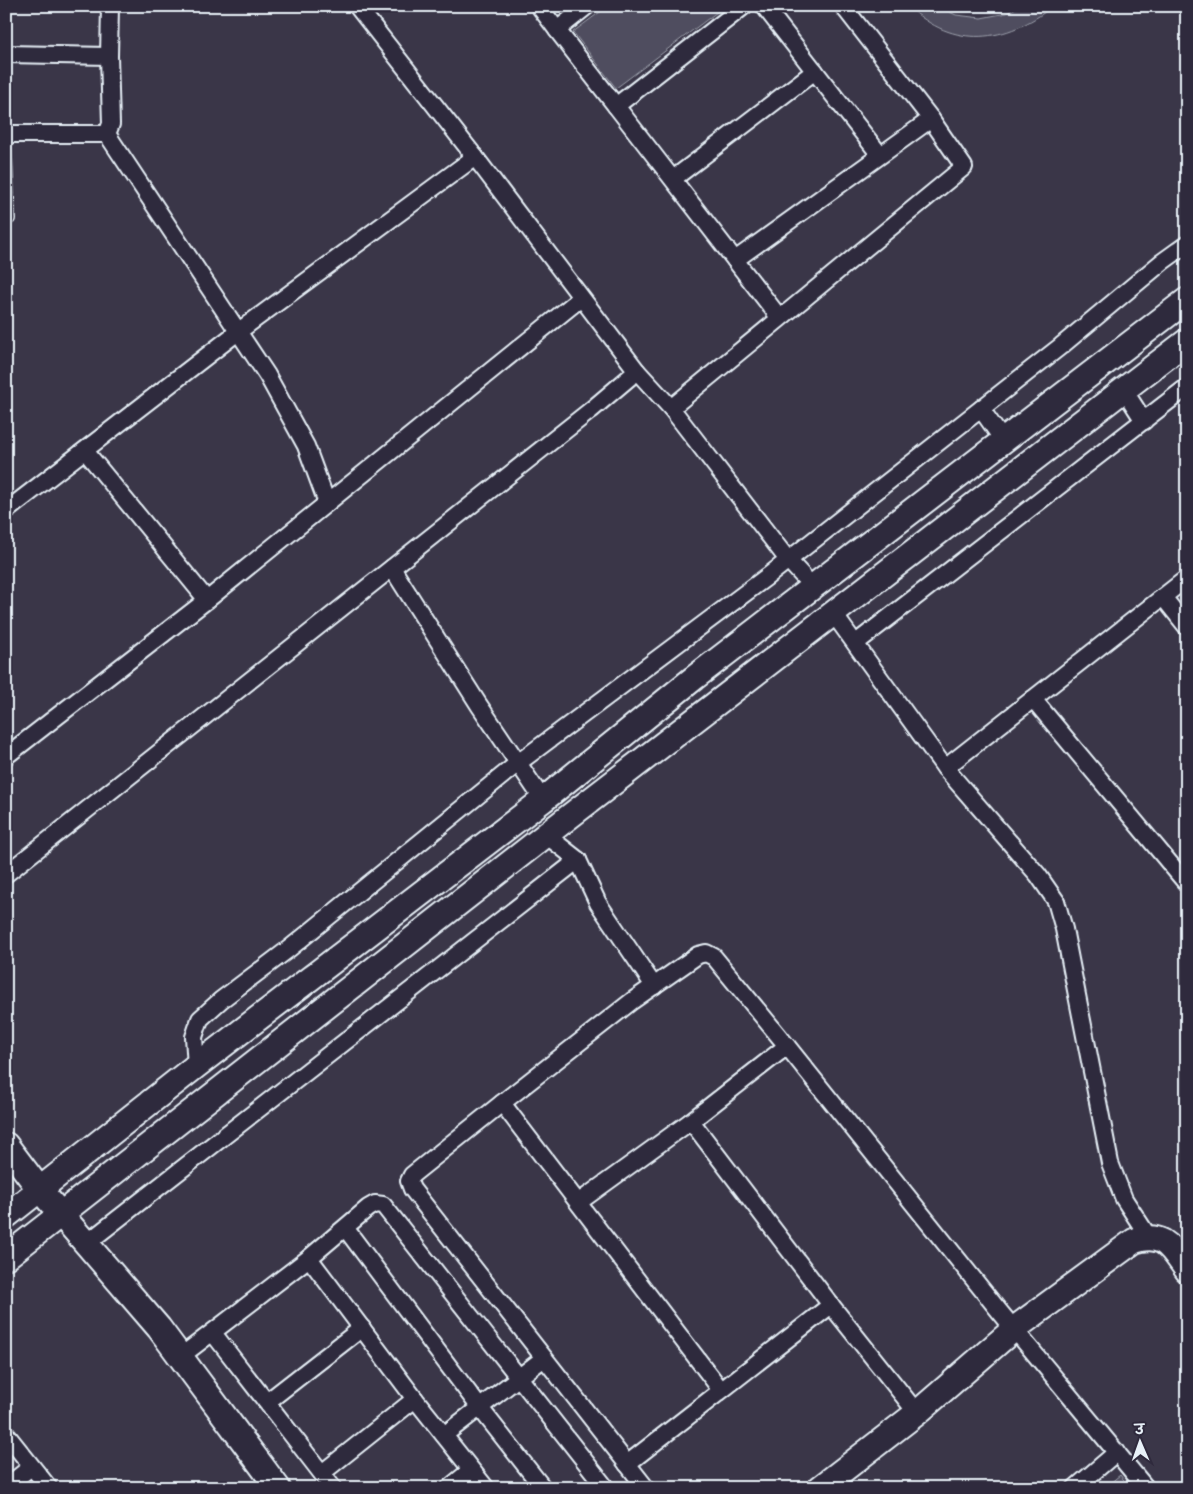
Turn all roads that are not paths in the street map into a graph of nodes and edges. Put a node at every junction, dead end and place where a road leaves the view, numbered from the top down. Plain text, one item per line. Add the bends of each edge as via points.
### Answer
1 (110, 6) edge
2 (357, 6) edge
3 (539, 6) edge
4 (587, 6) edge
5 (744, 6) edge
6 (764, 6) edge
7 (843, 6) edge
8 (557, 30) junction
9 (6, 54) edge
10 (109, 56) junction
11 (814, 71) junction
12 (616, 106) junction
13 (931, 118) junction
14 (6, 134) edge
15 (107, 134) junction
16 (6, 138) edge
17 (880, 155) junction
18 (475, 156) junction
19 (673, 179) junction
20 (10, 219) dead end
21 (1187, 244) edge
22 (735, 260) junction
23 (581, 298) junction
24 (1187, 300) edge
25 (779, 317) junction
26 (239, 331) junction
27 (1187, 341) edge
28 (637, 371) junction
29 (1187, 387) edge
30 (1124, 390) junction
31 (671, 408) junction
32 (981, 409) junction
33 (1144, 421) junction
34 (1003, 440) junction
35 (86, 452) junction
36 (1025, 466) junction
37 (327, 503) junction
38 (6, 511) edge
39 (788, 560) junction
40 (392, 568) junction
41 (1187, 578) edge
42 (813, 588) junction
43 (1163, 596) junction
44 (207, 600) junction
45 (833, 613) junction
46 (1187, 627) edge
47 (856, 643) junction
48 (1033, 699) junction
49 (6, 756) edge
50 (518, 763) junction
51 (946, 768) junction
52 (543, 800) junction
53 (546, 835) junction
54 (578, 860) junction
55 (7, 872) edge
56 (1187, 884) edge
57 (654, 986) junction
58 (787, 1046) junction
59 (196, 1066) junction
60 (502, 1103) junction
61 (691, 1121) junction
62 (6, 1145) edge
63 (40, 1190) junction
64 (579, 1202) junction
65 (60, 1214) junction
66 (6, 1216) edge
67 (346, 1229) junction
68 (1148, 1236) junction
69 (87, 1243) junction
70 (6, 1257) edge
71 (309, 1258) junction
72 (1187, 1270) edge
73 (831, 1305) junction
74 (362, 1328) junction
75 (1014, 1329) junction
76 (213, 1333) junction
77 (180, 1357) junction
78 (544, 1358) junction
79 (520, 1376) junction
80 (721, 1390) junction
81 (415, 1399) junction
82 (267, 1402) junction
83 (480, 1408) junction
84 (917, 1413) junction
85 (6, 1434) edge
86 (444, 1435) junction
87 (1117, 1452) junction
88 (627, 1464) junction
89 (31, 1467) junction
90 (471, 1470) junction
91 (322, 1473) junction
92 (269, 1485) edge
93 (6, 1487) edge
94 (49, 1488) edge
95 (333, 1488) edge
96 (449, 1488) edge
97 (486, 1488) edge
98 (543, 1488) edge
99 (606, 1488) edge
100 (646, 1488) edge
101 (820, 1488) edge
102 (1075, 1488) edge
103 (1146, 1488) edge

1 - 10 street
2 - 18 street
3 - 8 street
4 - 8 street
5 - 12 street
6 - 11 street
7 - 13 street
8 - 12 street
9 - 10 street
10 - 15 street via 111,124
11 - 17 street
11 - 19 street
12 - 19 street
13 - 17 street
13 - 25 street via 964,166
14 - 15 street
15 - 26 street
16 - 20 lane
17 - 22 street
18 - 23 street
18 - 26 street
19 - 22 street
21 - 32 street
22 - 25 street
23 - 28 street
23 - 37 street
24 - 34 main road
25 - 31 street
26 - 35 street
26 - 37 street via 306,446
27 - 30 main road
28 - 31 street
28 - 40 street
29 - 33 street
30 - 33 street
30 - 36 main road
31 - 39 street
32 - 34 street
32 - 39 street
33 - 47 street
34 - 36 main road
34 - 42 main road
35 - 38 street
35 - 44 street
36 - 45 main road
37 - 44 street
39 - 42 street
39 - 50 street
40 - 50 street
40 - 55 street
41 - 43 street
42 - 45 main road
42 - 52 main road via 694,678
43 - 46 street
43 - 48 street
44 - 49 street
45 - 47 street
45 - 53 main road
47 - 51 street
48 - 51 street
48 - 56 street
50 - 52 street
50 - 59 street via 200,1019 194,1037
51 - 68 street via 1038,875 1056,902 1110,1163 1124,1199
52 - 59 main road
53 - 54 street
53 - 65 main road
54 - 57 street via 598,903
54 - 69 street
57 - 58 street via 698,955 706,953 714,958
57 - 60 street
58 - 61 street
58 - 75 street
59 - 63 main road
60 - 64 street
60 - 78 street via 412,1174 409,1181
61 - 64 street
61 - 73 street
62 - 63 main road
63 - 65 main road
63 - 66 main road
64 - 80 street
65 - 69 main road
65 - 70 main road
67 - 71 street
67 - 79 street via 368,1208 375,1204 383,1206
67 - 83 street
68 - 72 main road via 1170,1247
68 - 75 main road via 1134,1241
69 - 77 main road
71 - 74 street
71 - 76 street
73 - 80 street
73 - 84 street
74 - 81 street
74 - 82 street
75 - 84 main road
75 - 87 street
76 - 77 street
76 - 82 street
77 - 92 main road
78 - 79 street
78 - 88 street
79 - 83 street
79 - 99 street
80 - 88 street
81 - 86 street
81 - 91 street
82 - 91 street
83 - 86 street
83 - 98 street
84 - 101 main road
85 - 89 street
86 - 90 street
87 - 102 street
87 - 103 street
88 - 100 street
89 - 93 street
89 - 94 street
90 - 96 street
90 - 97 street
91 - 95 street

